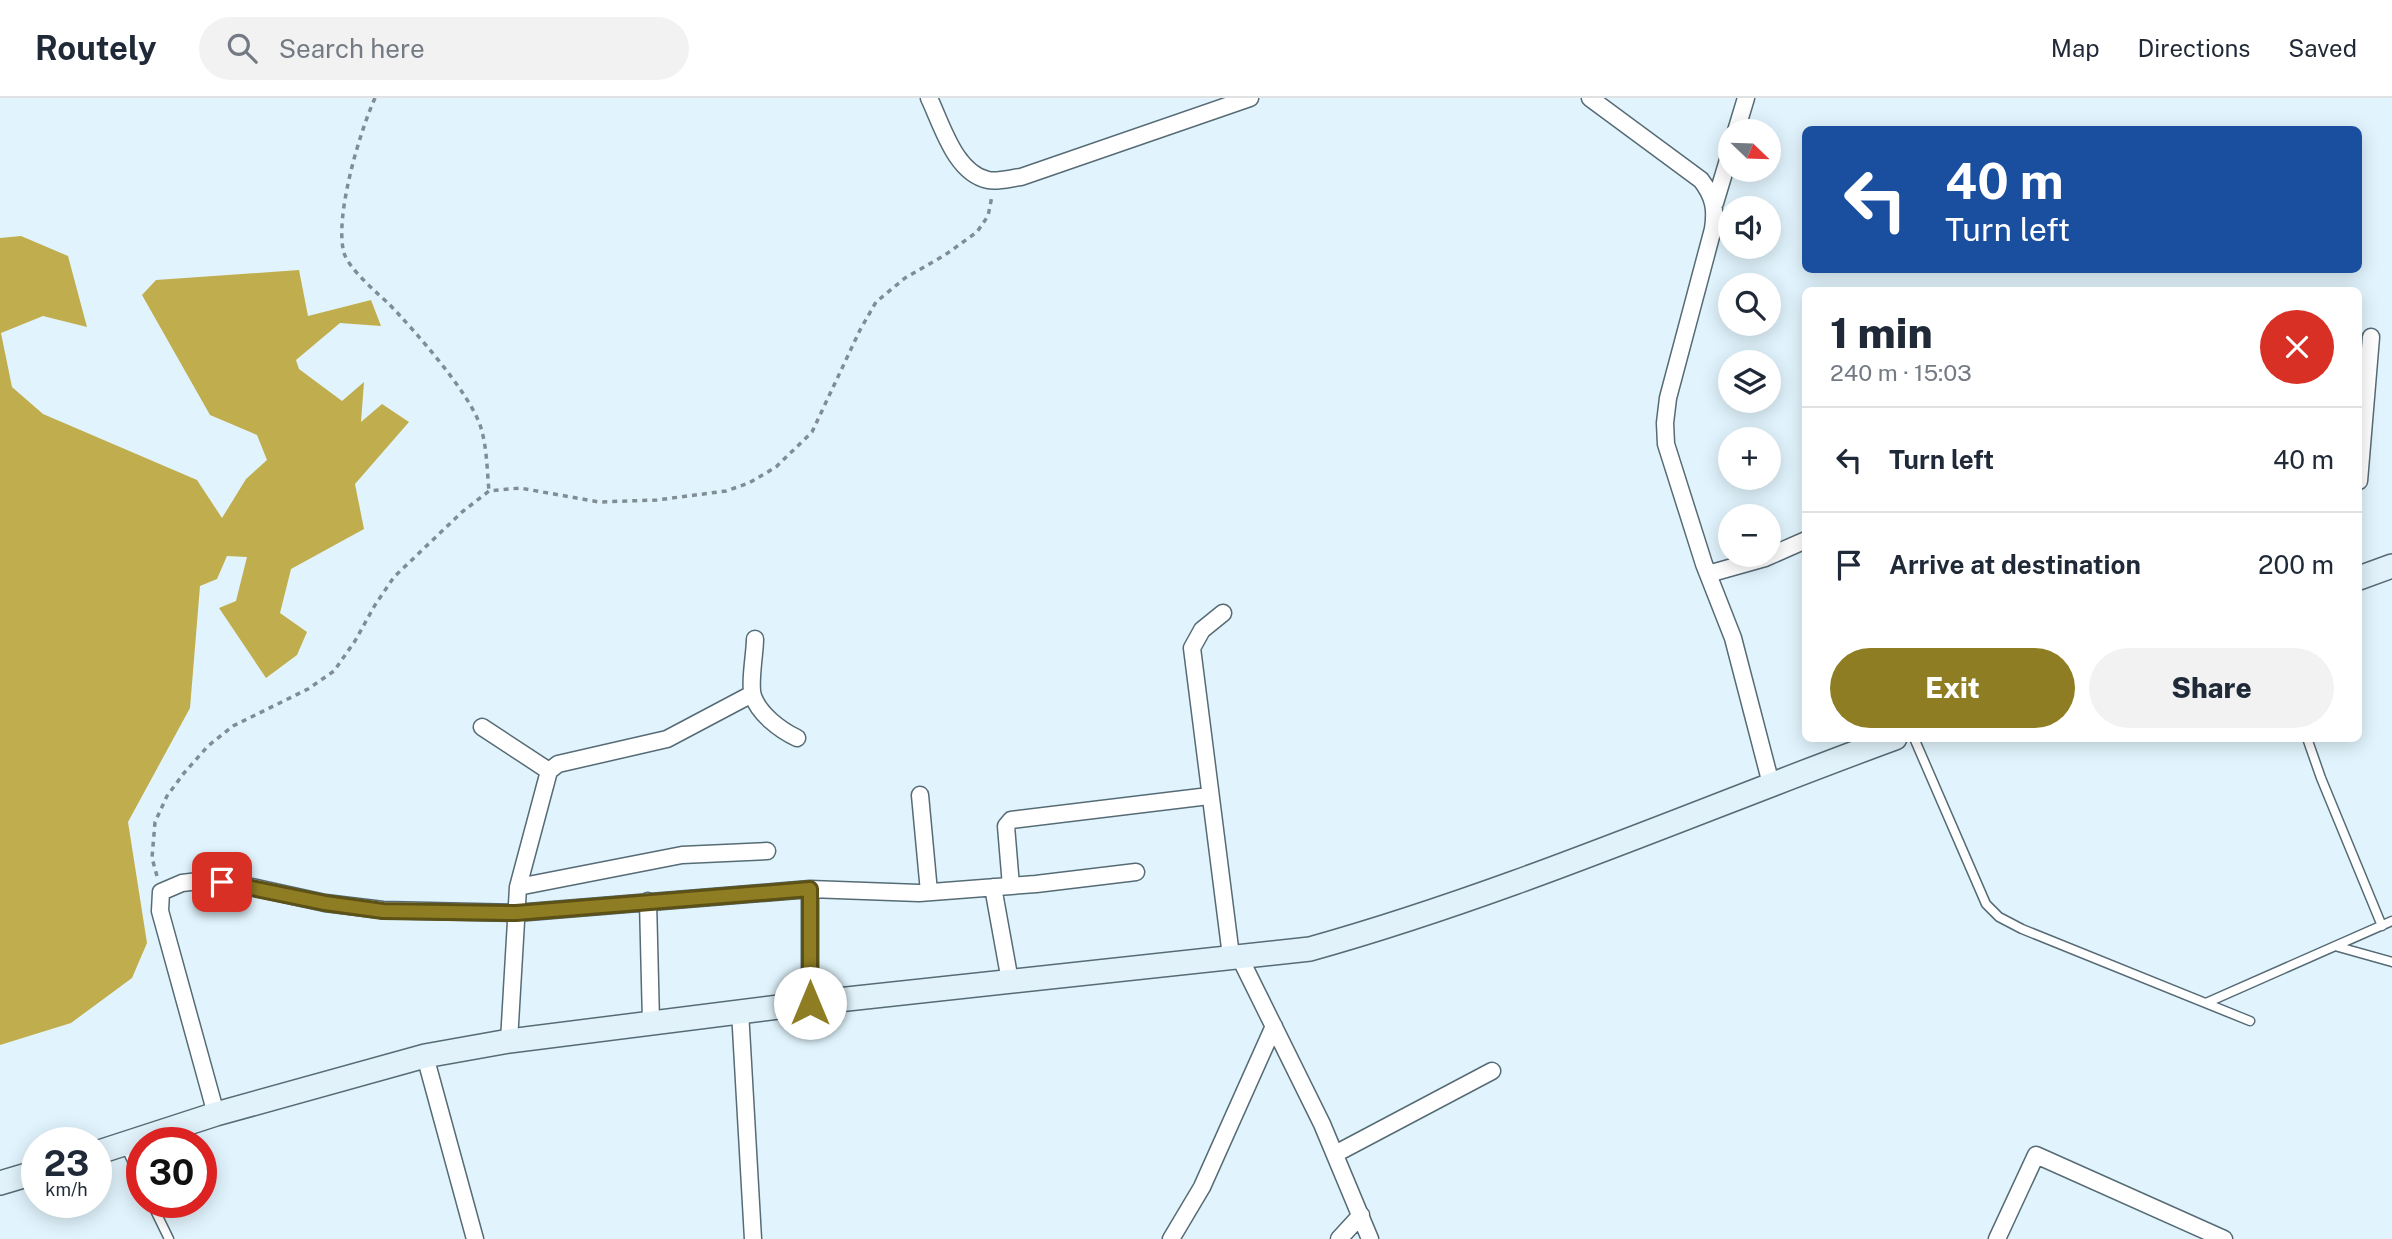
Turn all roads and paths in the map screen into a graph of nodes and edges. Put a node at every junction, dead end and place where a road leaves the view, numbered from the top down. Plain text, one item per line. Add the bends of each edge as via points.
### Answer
1 (375, 98) edge
2 (929, 98) edge
3 (1250, 98) edge
4 (1590, 98) edge
5 (1746, 98) edge
6 (1740, 119) edge
7 (991, 180) junction
8 (1721, 182) edge
9 (1715, 203) junction
10 (2371, 337) dead end
11 (2362, 445) edge
12 (489, 491) junction
13 (1802, 542) edge
14 (2392, 566) edge
15 (1708, 574) junction
16 (2362, 577) edge
17 (1223, 613) dead end
18 (755, 639) dead end
19 (752, 694) junction
20 (482, 727) dead end
21 (797, 738) dead end
22 (1884, 742) edge
23 (1916, 742) edge
24 (2308, 742) edge
25 (549, 771) junction
26 (1771, 783) junction
27 (920, 795) dead end
28 (1209, 796) junction
29 (767, 851) dead end
30 (1136, 872) dead end
31 (1011, 886) junction
32 (518, 887) junction
33 (993, 887) junction
34 (810, 889) junction
35 (160, 892) junction
36 (929, 892) junction
37 (648, 901) junction
38 (516, 913) junction
39 (2392, 921) edge
40 (2382, 926) junction
41 (2335, 946) junction
42 (1235, 956) junction
43 (2392, 962) edge
44 (1010, 981) junction
45 (810, 1003) junction
46 (2206, 1003) junction
47 (740, 1011) junction
48 (2250, 1021) dead end
49 (651, 1023) junction
50 (1274, 1026) junction
51 (509, 1041) junction
52 (425, 1056) junction
53 (1492, 1071) dead end
54 (216, 1114) junction
55 (124, 1144) junction
56 (112, 1148) edge
57 (126, 1148) edge
58 (1335, 1154) junction
59 (21, 1177) edge
60 (0, 1183) edge
61 (1361, 1216) junction
62 (159, 1218) edge
63 (2004, 1237) edge
64 (169, 1239) edge
65 (475, 1239) edge
66 (753, 1239) edge
67 (1171, 1239) edge
68 (1339, 1239) edge
69 (1370, 1239) edge
70 (2224, 1239) edge

1 - 12 path via 350,176 341,233 344,255 460,390 480,425
2 - 7 street via 957,157 976,176
3 - 7 street via 1021,177
4 - 9 street via 1701,180
5 - 6 street
7 - 12 path via 993,200 977,232 876,302 812,432 776,467 726,491 657,500 599,502 520,488
8 - 9 street
9 - 15 street via 1713,229 1665,423 1671,463
10 - 11 street
12 - 35 path via 394,577 334,671 233,726 184,773 155,822 152,858
13 - 15 street
14 - 16 main road
15 - 26 street via 1733,638
17 - 28 street via 1202,630 1192,648
18 - 19 street
19 - 21 street via 784,732
19 - 25 street via 667,739 558,764
20 - 25 street
22 - 26 main road
23 - 46 lane via 1986,904 1999,917
24 - 40 lane
25 - 32 street
26 - 42 main road via 1371,932 1310,948
27 - 36 street
28 - 31 street via 1011,820 1006,826
28 - 42 street
29 - 32 street via 681,855
30 - 31 street
31 - 33 street
32 - 38 street
33 - 36 street
33 - 44 street
34 - 36 street
34 - 37 street
34 - 45 street
35 - 38 street via 207,880 383,911
35 - 54 street via 160,911
37 - 38 street
37 - 49 street
38 - 51 street
39 - 40 lane
40 - 41 lane
41 - 43 lane
41 - 46 lane
42 - 44 main road
42 - 50 street
44 - 45 main road
45 - 47 main road
46 - 48 lane
47 - 49 main road
47 - 66 street
49 - 51 main road
50 - 58 street
50 - 67 street via 1202,1187
51 - 52 main road
52 - 54 main road
52 - 65 street
53 - 58 street
54 - 55 main road
55 - 56 main road
55 - 57 lane
58 - 61 street
59 - 60 main road
61 - 68 street
61 - 69 street
62 - 64 lane
63 - 70 street via 2036,1155

